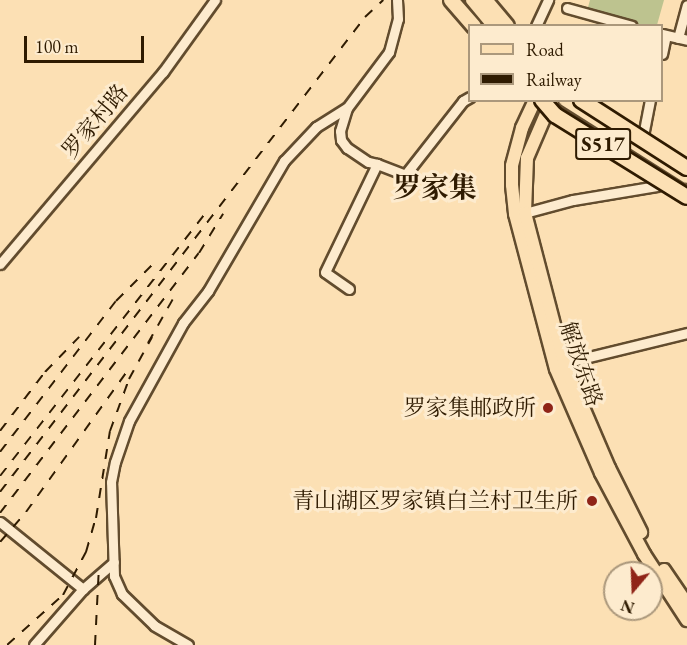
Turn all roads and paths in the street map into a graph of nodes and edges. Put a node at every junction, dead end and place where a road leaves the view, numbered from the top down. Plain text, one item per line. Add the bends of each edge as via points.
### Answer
1 (215, 0) edge
2 (397, 0) edge
3 (451, 0) edge
4 (459, 0) edge
5 (472, 0) edge
6 (485, 0) edge
7 (548, 0) edge
8 (687, 5) edge
9 (567, 8) dead end
10 (472, 24) edge
11 (479, 24) edge
12 (492, 24) edge
13 (505, 24) edge
14 (537, 24) edge
15 (625, 24) edge
16 (664, 34) edge
17 (683, 39) edge
18 (468, 98) edge
19 (534, 102) edge
20 (549, 102) edge
21 (549, 102) edge
22 (550, 102) edge
23 (569, 102) edge
24 (584, 102) edge
25 (650, 102) edge
26 (347, 108) junction
27 (654, 157) junction
28 (377, 164) junction
29 (687, 168) edge
30 (687, 177) edge
31 (657, 186) junction
32 (687, 197) edge
33 (687, 204) edge
34 (520, 214) junction
35 (0, 264) edge
36 (349, 289) dead end
37 (687, 333) edge
38 (564, 363) junction
39 (0, 522) edge
40 (114, 562) junction
41 (83, 589) junction
42 (687, 604) edge
43 (687, 620) edge
44 (34, 645) edge
45 (188, 645) edge

1 - 35 street, 罗家村路 via 163,72
2 - 26 street via 398,19 389,52
3 - 10 highway
4 - 11 main road
5 - 12 main road
6 - 13 highway
7 - 14 street
8 - 17 street
9 - 15 street
16 - 17 street
18 - 28 street via 405,174
19 - 34 main road, 解放东路 via 512,166
20 - 34 main road, 解放东路 via 527,158
21 - 32 highway, bridge via 555,115
22 - 31 main road, S517
23 - 27 main road, S517
24 - 29 highway, bridge
25 - 27 street via 642,143
26 - 28 street via 341,140 357,156
26 - 40 street via 316,127 284,161 208,291 183,323 129,421 111,482
27 - 30 main road
28 - 36 street via 325,272
31 - 33 main road
31 - 34 street via 573,200
34 - 38 main road, 解放东路
34 - 43 main road, 解放东路 via 556,369 601,473 644,554
37 - 38 street
38 - 42 main road, 解放东路 via 609,468 649,546
39 - 41 street
40 - 41 street
40 - 45 street via 114,576 122,594 154,625
41 - 44 street

